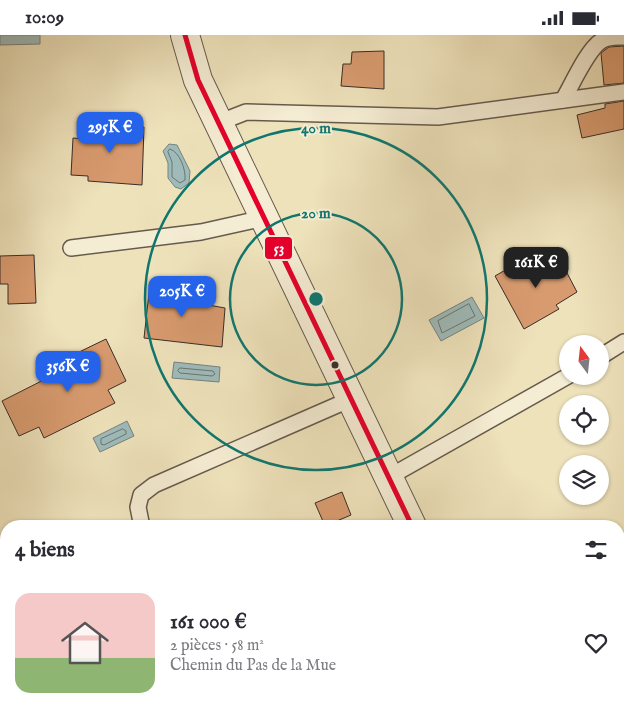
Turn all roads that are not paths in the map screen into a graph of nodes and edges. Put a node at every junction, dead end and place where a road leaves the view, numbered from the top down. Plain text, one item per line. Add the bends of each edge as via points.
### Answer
1 (185, 35) edge
2 (624, 37) edge
3 (624, 92) edge
4 (563, 100) junction
5 (218, 123) junction
6 (264, 218) junction
7 (70, 248) dead end
8 (624, 342) edge
9 (609, 351) edge
10 (559, 381) edge
11 (351, 399) junction
12 (389, 477) junction
13 (141, 520) edge
14 (409, 520) edge

1 - 5 street via 198,80
2 - 4 lane via 601,41 590,53
3 - 4 lane
4 - 5 lane via 438,117 246,112
5 - 6 street
6 - 7 lane via 201,232
6 - 11 street
8 - 9 lane
10 - 12 lane
11 - 12 street
11 - 13 lane via 154,485 141,495 138,507
12 - 14 street

